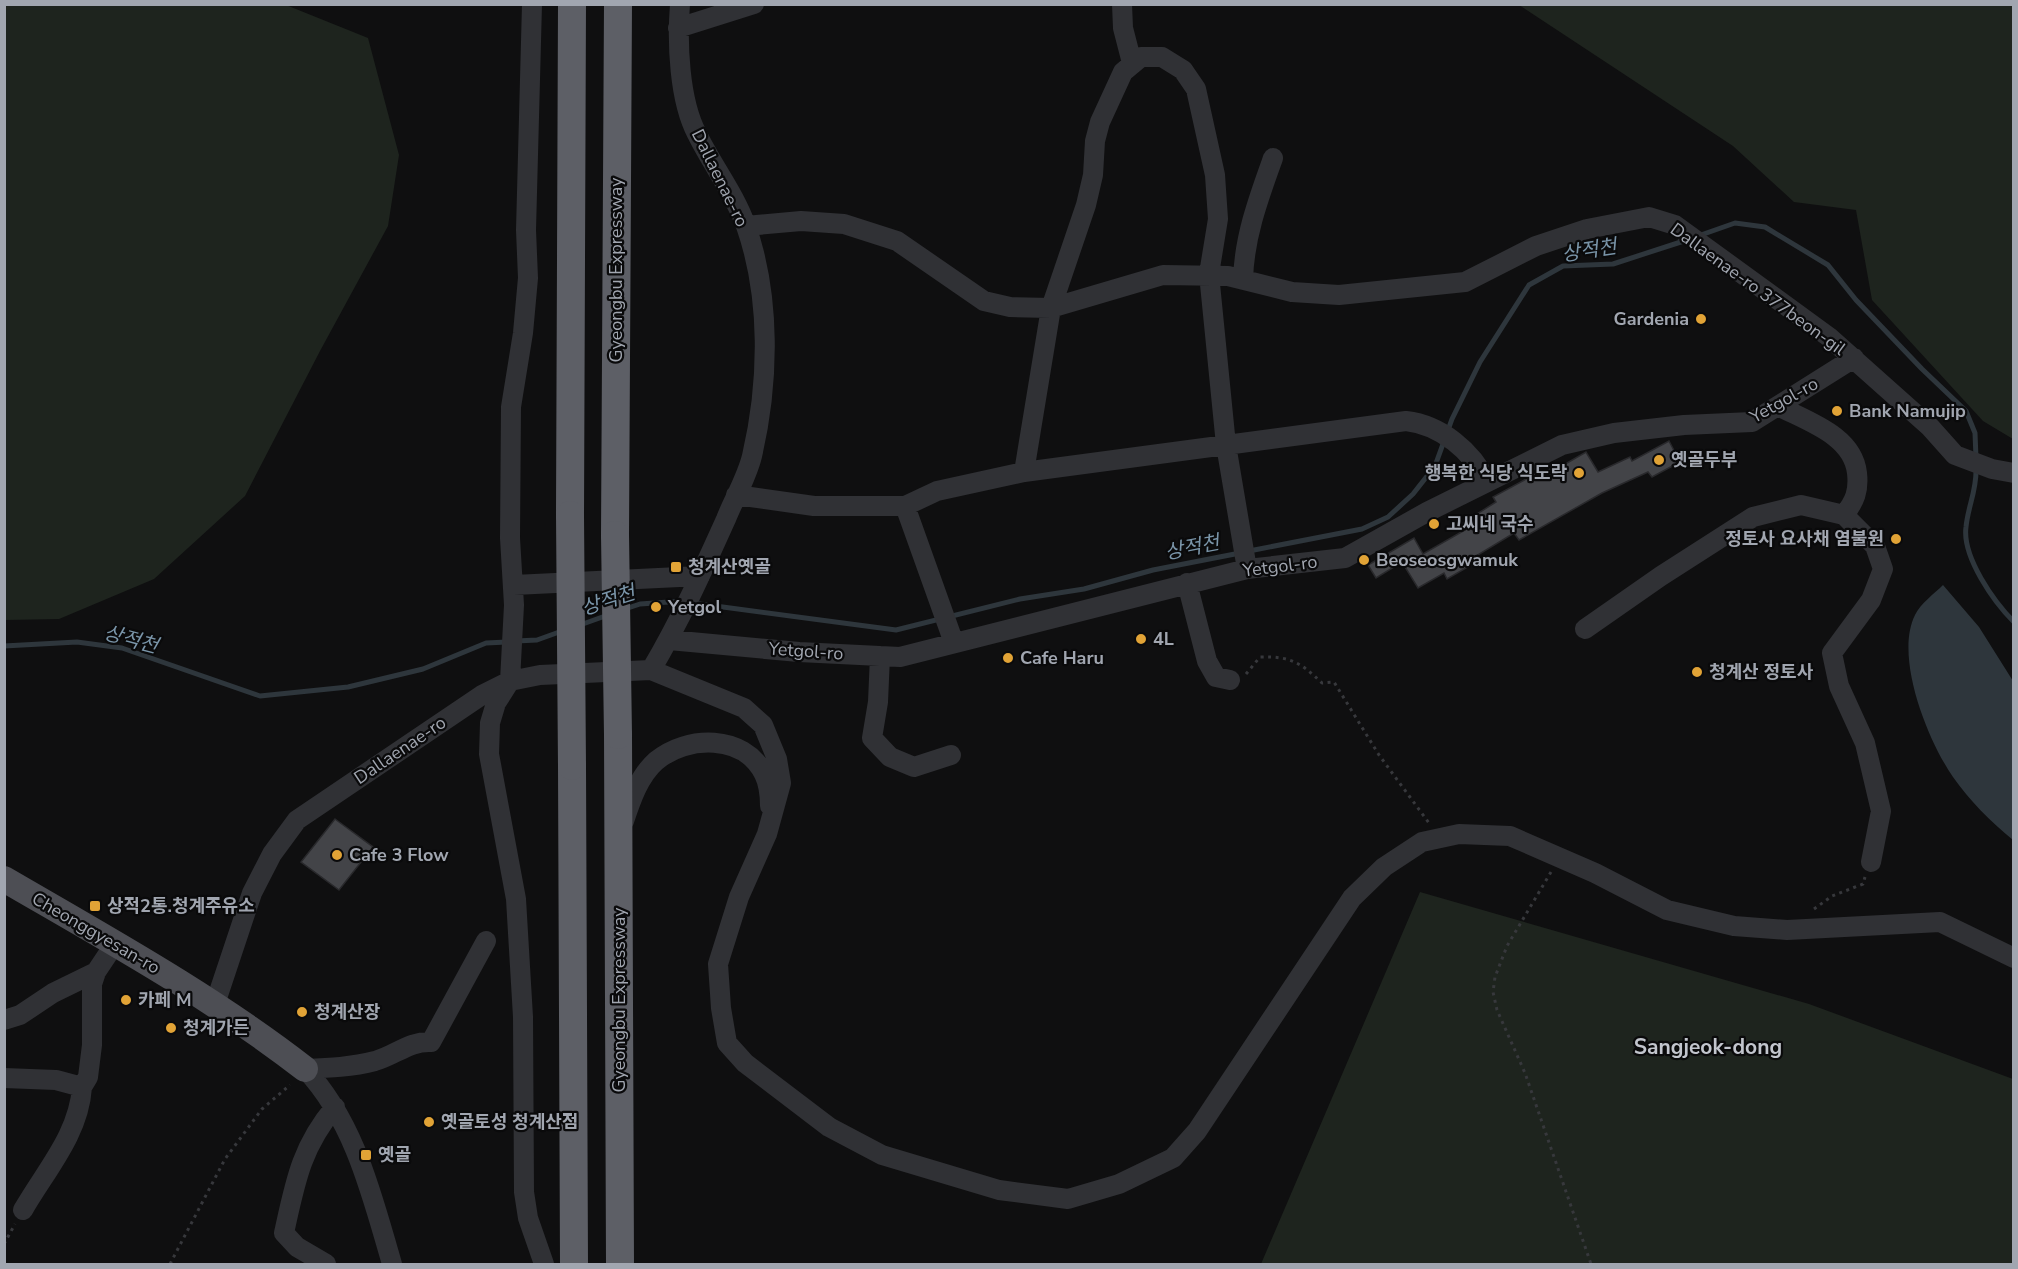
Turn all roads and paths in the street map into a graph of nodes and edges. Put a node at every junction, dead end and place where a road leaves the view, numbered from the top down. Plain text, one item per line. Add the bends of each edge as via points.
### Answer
1 (532, 4) edge
2 (572, 4) edge
3 (618, 4) edge
4 (680, 4) edge
5 (754, 4) edge
6 (1122, 4) edge
7 (678, 28) junction
8 (1132, 63) junction
9 (1273, 158) dead end
10 (746, 226) junction
11 (1209, 274) junction
12 (1244, 279) junction
13 (1051, 308) junction
14 (1854, 358) junction
15 (1780, 407) junction
16 (1226, 445) junction
17 (1024, 472) junction
18 (2013, 473) edge
19 (1487, 482) junction
20 (736, 495) junction
21 (905, 506) junction
22 (1844, 514) junction
23 (1247, 569) junction
24 (697, 583) junction
25 (1187, 583) junction
26 (514, 585) junction
27 (1585, 629) dead end
28 (952, 635) junction
29 (669, 639) junction
30 (880, 656) junction
31 (651, 670) junction
32 (1230, 680) joint
33 (510, 681) junction
34 (951, 755) dead end
35 (767, 834) junction
36 (1441, 838) junction
37 (619, 850) junction
38 (1559, 858) junction
39 (1871, 862) joint
40 (4, 879) edge
41 (1814, 909) dead end
42 (486, 941) dead end
43 (116, 942) junction
44 (2013, 958) edge
45 (96, 972) junction
46 (216, 1004) junction
47 (4, 1020) edge
48 (305, 1069) junction
49 (4, 1078) edge
50 (82, 1087) junction
51 (335, 1107) junction
52 (23, 1210) dead end
53 (170, 1264) edge
54 (326, 1264) edge
55 (392, 1264) edge
56 (544, 1264) edge
57 (574, 1264) edge
58 (620, 1264) edge
59 (1591, 1264) edge

1 - 26 street via 528,278 511,407 510,538
2 - 57 highway, bridge
3 - 37 highway, Gyeongbu Expressway, bridge via 615,535
4 - 7 street, Dallaenae-ro
5 - 7 street
6 - 8 street via 1123,28
7 - 10 street, Dallaenae-ro via 683,86 695,131
8 - 11 street via 1142,57 1162,57 1183,70 1196,89 1217,201
8 - 13 street via 1116,81 1100,122 1086,205
9 - 12 street via 1258,198 1244,258
10 - 13 street, Dallaenae-ro 377beon-gil via 801,221 844,224 897,241 984,301 1010,307
10 - 20 street, Dallaenae-ro via 762,294 764,382 752,458
11 - 12 street, Dallaenae-ro 377beon-gil
11 - 13 street, Dallaenae-ro 377beon-gil via 1163,274
11 - 16 street
12 - 14 street, Dallaenae-ro 377beon-gil via 1292,292 1340,295 1465,282 1536,246 1587,229 1649,217 1675,225
13 - 17 street
14 - 15 street, Yetgol-ro
14 - 18 street, Dallaenae-ro 377beon-gil via 1955,454
15 - 19 street, Yetgol-ro via 1752,423 1614,433 1562,445
15 - 22 street via 1843,442 1856,460 1858,486 1854,502
16 - 17 street
16 - 19 street via 1406,421 1429,427 1470,453
16 - 23 street
17 - 21 street via 937,491
19 - 23 street, Yetgol-ro via 1345,558
20 - 21 street via 814,506
20 - 24 street, Dallaenae-ro
21 - 28 street
22 - 27 street via 1801,505 1753,517
22 - 39 street via 1875,546 1883,569 1871,600 1832,653 1839,686 1865,744 1881,811
23 - 25 street, Yetgol-ro
24 - 26 street via 651,576
24 - 29 street, Dallaenae-ro
25 - 28 street, Yetgol-ro
25 - 32 street via 1207,662 1216,677
26 - 33 street
28 - 30 street, Yetgol-ro via 900,657
29 - 30 street, Yetgol-ro
29 - 31 street
30 - 34 street via 872,738 890,758 914,767
31 - 33 street, Dallaenae-ro via 540,675
31 - 35 street via 744,708 764,725 781,783
32 - 36 path via 1245,675 1260,657 1277,656 1298,661 1322,683 1334,682 1391,773
33 - 46 street, Dallaenae-ro via 482,695 297,820 272,854 252,892
33 - 56 street via 496,703 490,723 489,753 516,899 523,1017 524,1192 528,1218
35 - 36 street via 738,897 718,964 727,1043 745,1063 829,1127 882,1155 999,1190 1068,1199 1119,1184 1173,1158 1197,1131 1352,898 1384,867 1422,842
35 - 37 street via 769,787 759,767 740,750 725,744 690,743 655,762 644,776 630,804
36 - 38 street via 1459,834 1510,836
37 - 58 highway, Gyeongbu Expressway
38 - 44 street via 1667,910 1734,926 1787,930 1940,922
38 - 59 path via 1507,946 1493,992
39 - 41 path via 1863,884 1832,896
40 - 43 main road, Cheonggyesan-ro
42 - 48 street via 432,1042 416,1042 357,1065
43 - 45 street
43 - 46 main road, Cheonggyesan-ro
45 - 47 street
45 - 50 street via 90,998 94,1014 92,1045 88,1077
46 - 48 main road, Cheonggyesan-ro
48 - 51 street, Cheonggyesan-ro
48 - 53 path via 262,1109 225,1159
49 - 50 street via 56,1080
50 - 52 street via 75,1126
51 - 54 street via 316,1129 303,1156 284,1233 297,1247
51 - 55 street, Cheonggyesan-ro via 370,1186

